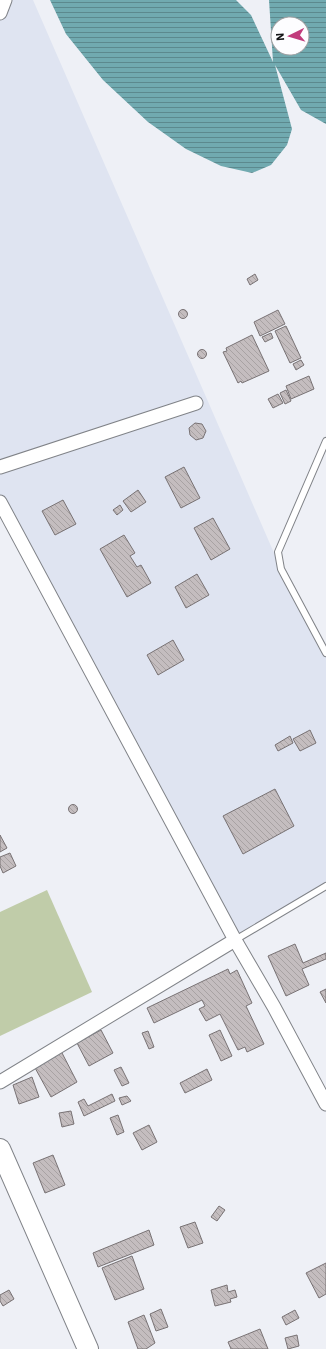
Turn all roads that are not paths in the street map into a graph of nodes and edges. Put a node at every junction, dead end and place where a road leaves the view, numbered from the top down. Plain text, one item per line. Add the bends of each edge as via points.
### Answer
1 (5, 0) edge
2 (0, 13) edge
3 (196, 403) dead end
4 (326, 441) edge
5 (0, 467) edge
6 (0, 502) edge
7 (326, 653) edge
8 (326, 886) edge
9 (235, 940) junction
10 (0, 1082) edge
11 (326, 1104) edge
12 (0, 1149) edge
13 (88, 1349) edge

1 - 2 street
3 - 5 street
4 - 7 lane via 278,552 281,569
6 - 9 street
8 - 9 lane
9 - 10 street
9 - 11 street
12 - 13 main road

